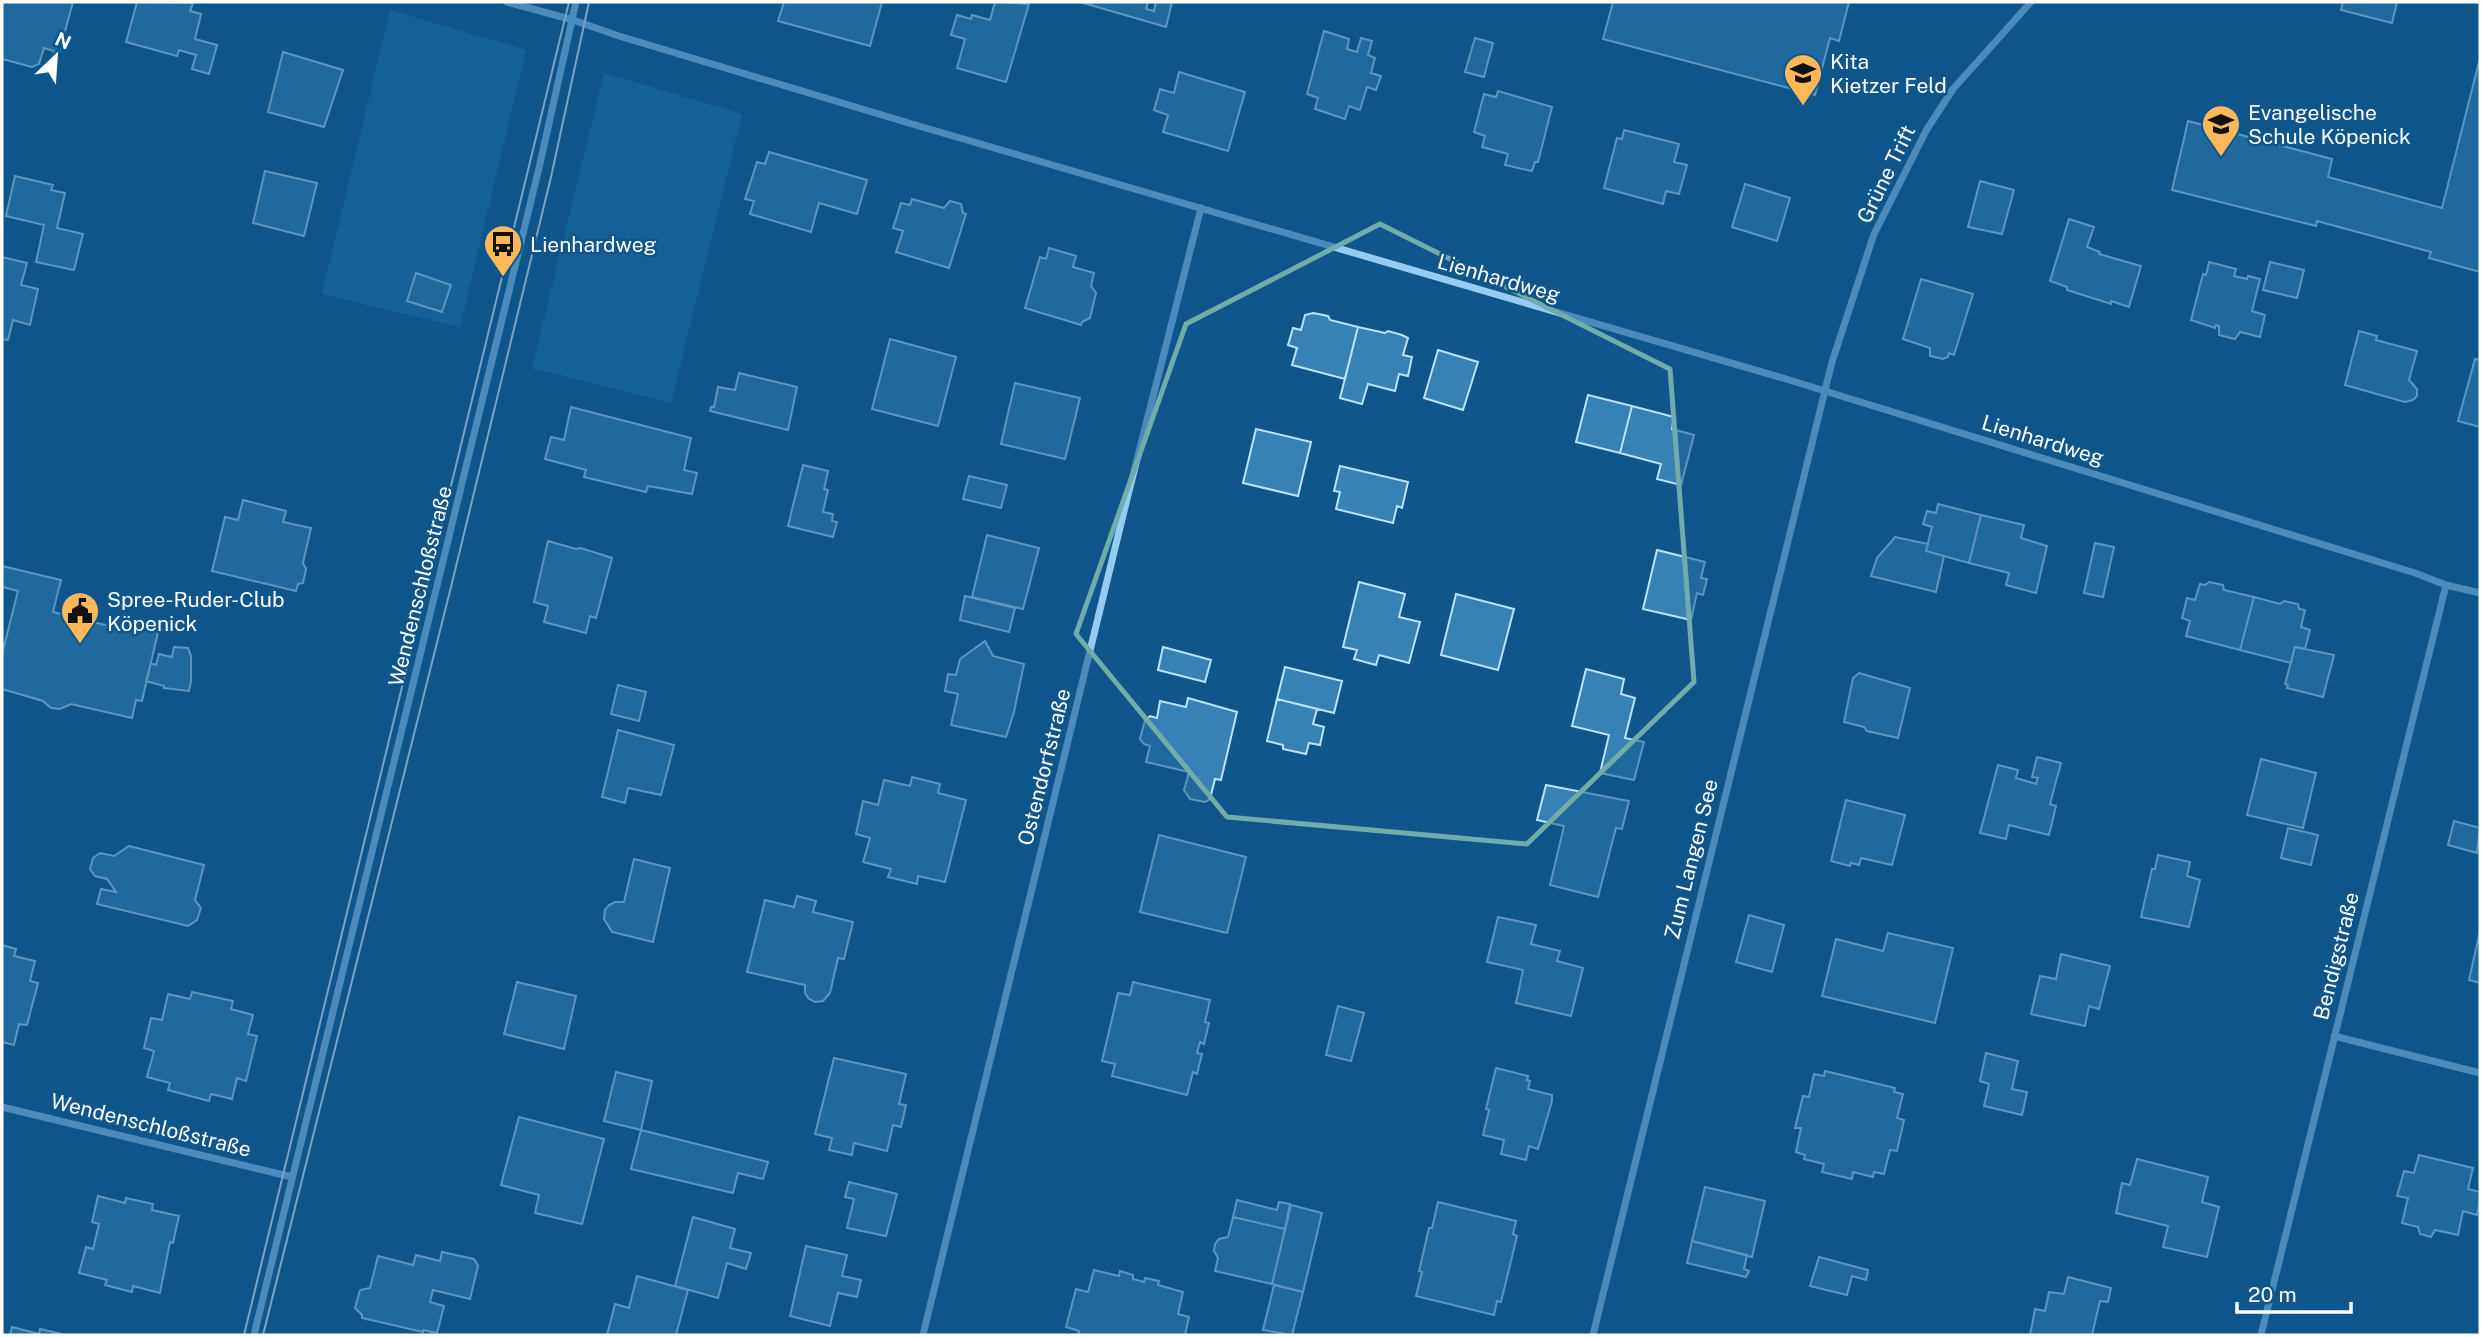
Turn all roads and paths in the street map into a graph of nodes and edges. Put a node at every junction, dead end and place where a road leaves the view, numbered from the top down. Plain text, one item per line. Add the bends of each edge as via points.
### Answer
1 (507, 2) edge
2 (576, 2) edge
3 (2031, 2) edge
4 (573, 20) junction
5 (1201, 208) junction
6 (1824, 391) junction
7 (2446, 585) junction
8 (2480, 593) edge
9 (2334, 1036) junction
10 (2480, 1073) edge
11 (2, 1107) edge
12 (292, 1177) junction
13 (254, 1335) edge
14 (923, 1335) edge
15 (1593, 1335) edge
16 (2261, 1335) edge

1 - 4 street, Lienhardweg
2 - 4 street, Wendenschloßstraße
3 - 6 street, Grüne Trift via 1953,89 1927,129 1874,234
4 - 5 street, Lienhardweg
4 - 12 street, Wendenschloßstraße
5 - 6 street, Lienhardweg
5 - 14 street, Ostendorfstraße
6 - 7 street, Lienhardweg
6 - 15 street, Zum Langen See
7 - 8 street, Lienhardweg
7 - 9 street, Bendigstraße
9 - 10 street
9 - 16 street, Bendigstraße
11 - 12 street, Wendenschloßstraße
12 - 13 street, Wendenschloßstraße

